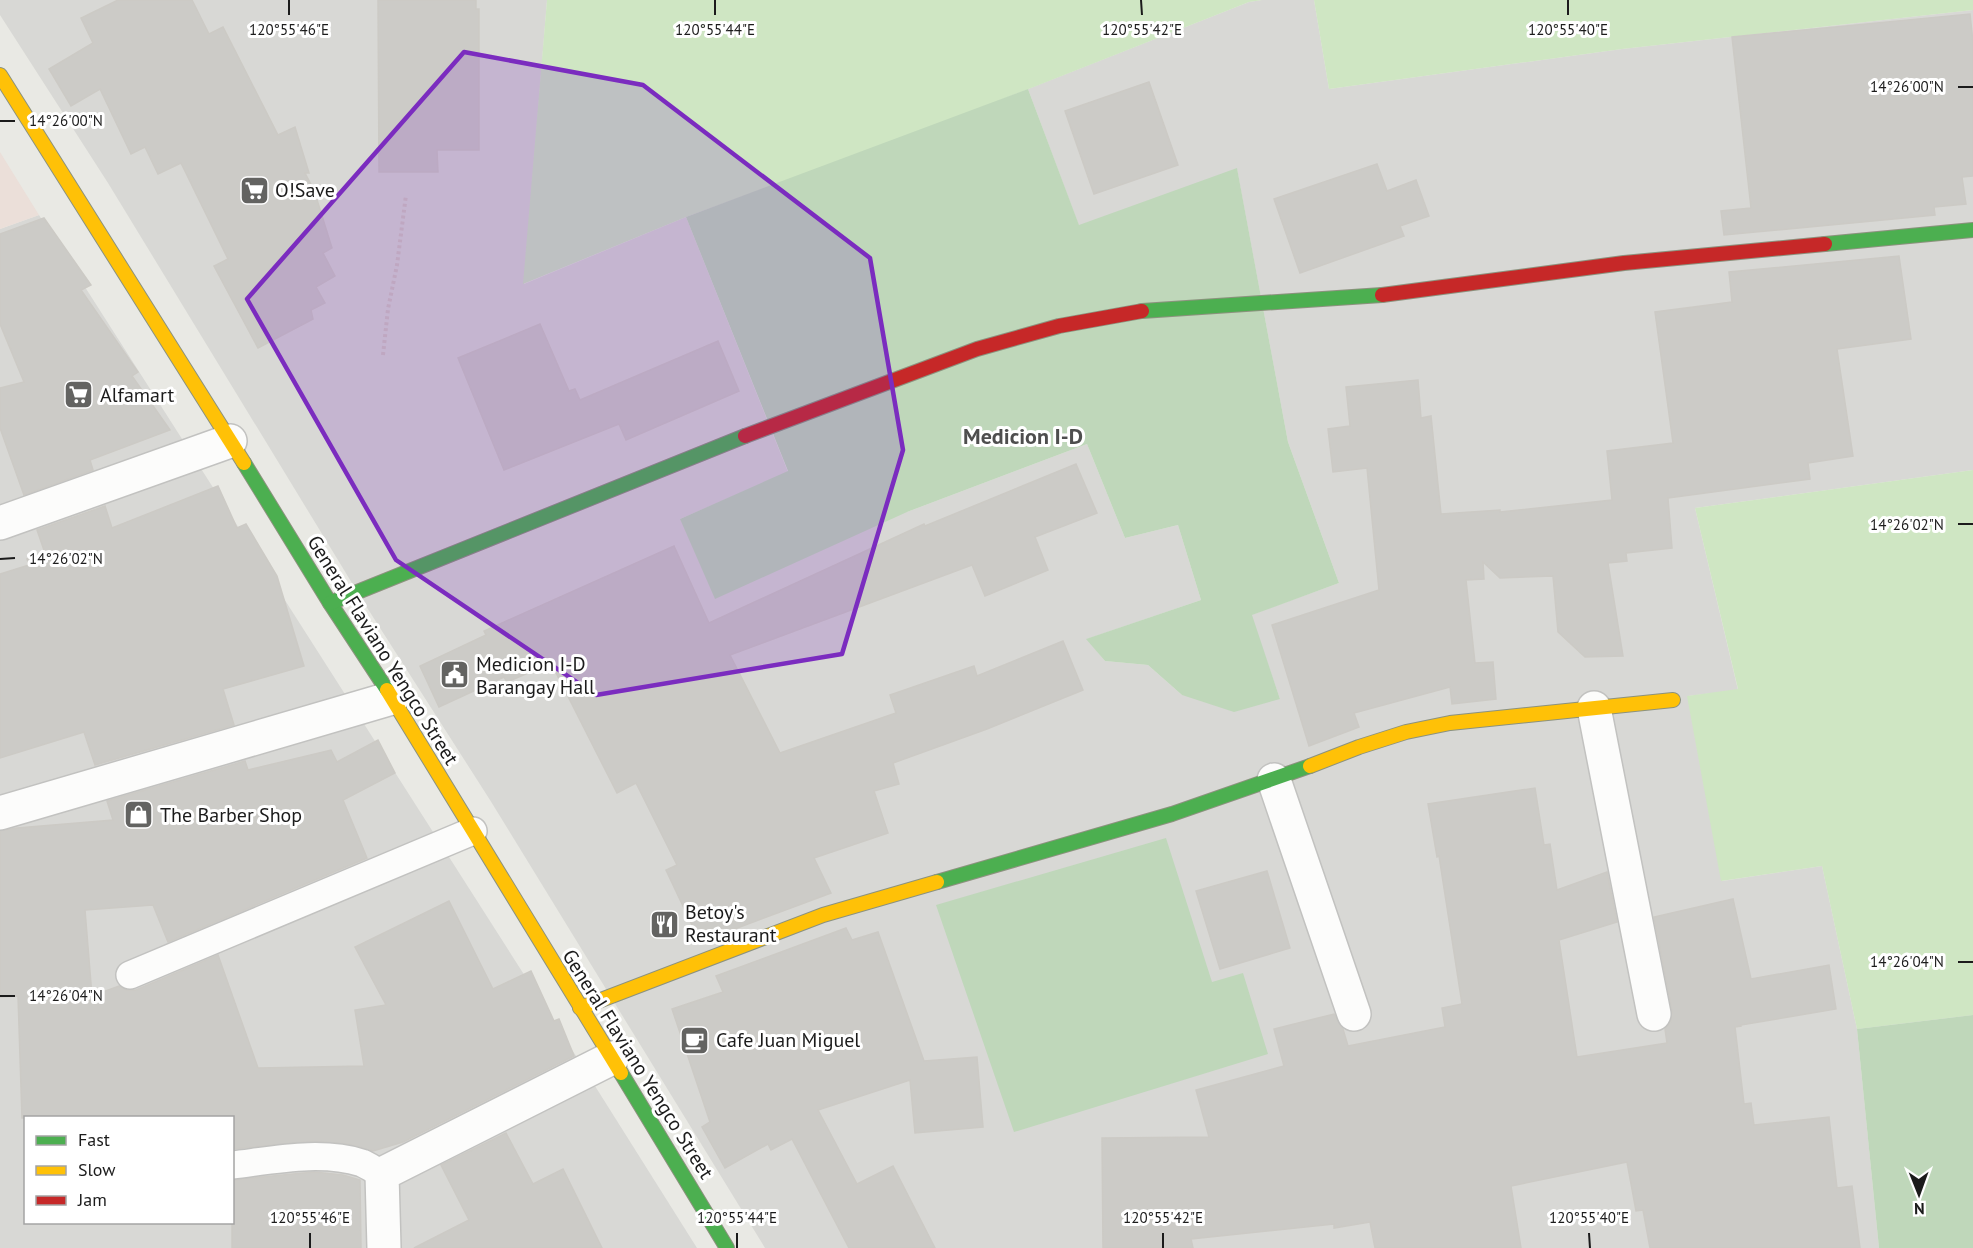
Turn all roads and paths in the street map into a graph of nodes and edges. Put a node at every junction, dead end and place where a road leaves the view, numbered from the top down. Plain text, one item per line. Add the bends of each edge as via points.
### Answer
1 (0, 75) edge
2 (406, 195) dead end
3 (1973, 230) edge
4 (383, 355) dead end
5 (230, 441) junction
6 (0, 523) edge
7 (330, 603) junction
8 (392, 698) junction
9 (1673, 700) dead end
10 (1594, 708) junction
11 (1274, 780) junction
12 (0, 813) edge
13 (473, 831) junction
14 (130, 975) dead end
15 (580, 1008) junction
16 (1354, 1014) dead end
17 (1654, 1014) dead end
18 (612, 1058) junction
19 (234, 1165) edge
20 (382, 1174) junction
21 (384, 1248) edge
22 (727, 1248) edge

1 - 5 street, General Flaviano Yengco Street
2 - 4 path
3 - 7 street via 1624,262 1375,296 1150,310 1059,326 977,350 721,445
5 - 6 street
5 - 7 street, General Flaviano Yengco Street
7 - 8 street, General Flaviano Yengco Street
8 - 12 street
8 - 13 street, General Flaviano Yengco Street
9 - 10 street
10 - 11 street via 1450,723 1406,732
10 - 17 street
11 - 15 street via 1172,814 823,915
11 - 16 street
13 - 14 lane
13 - 15 street, General Flaviano Yengco Street
15 - 18 street, General Flaviano Yengco Street
18 - 20 street
18 - 22 street, General Flaviano Yengco Street
19 - 20 lane via 332,1157 363,1164
20 - 21 street

